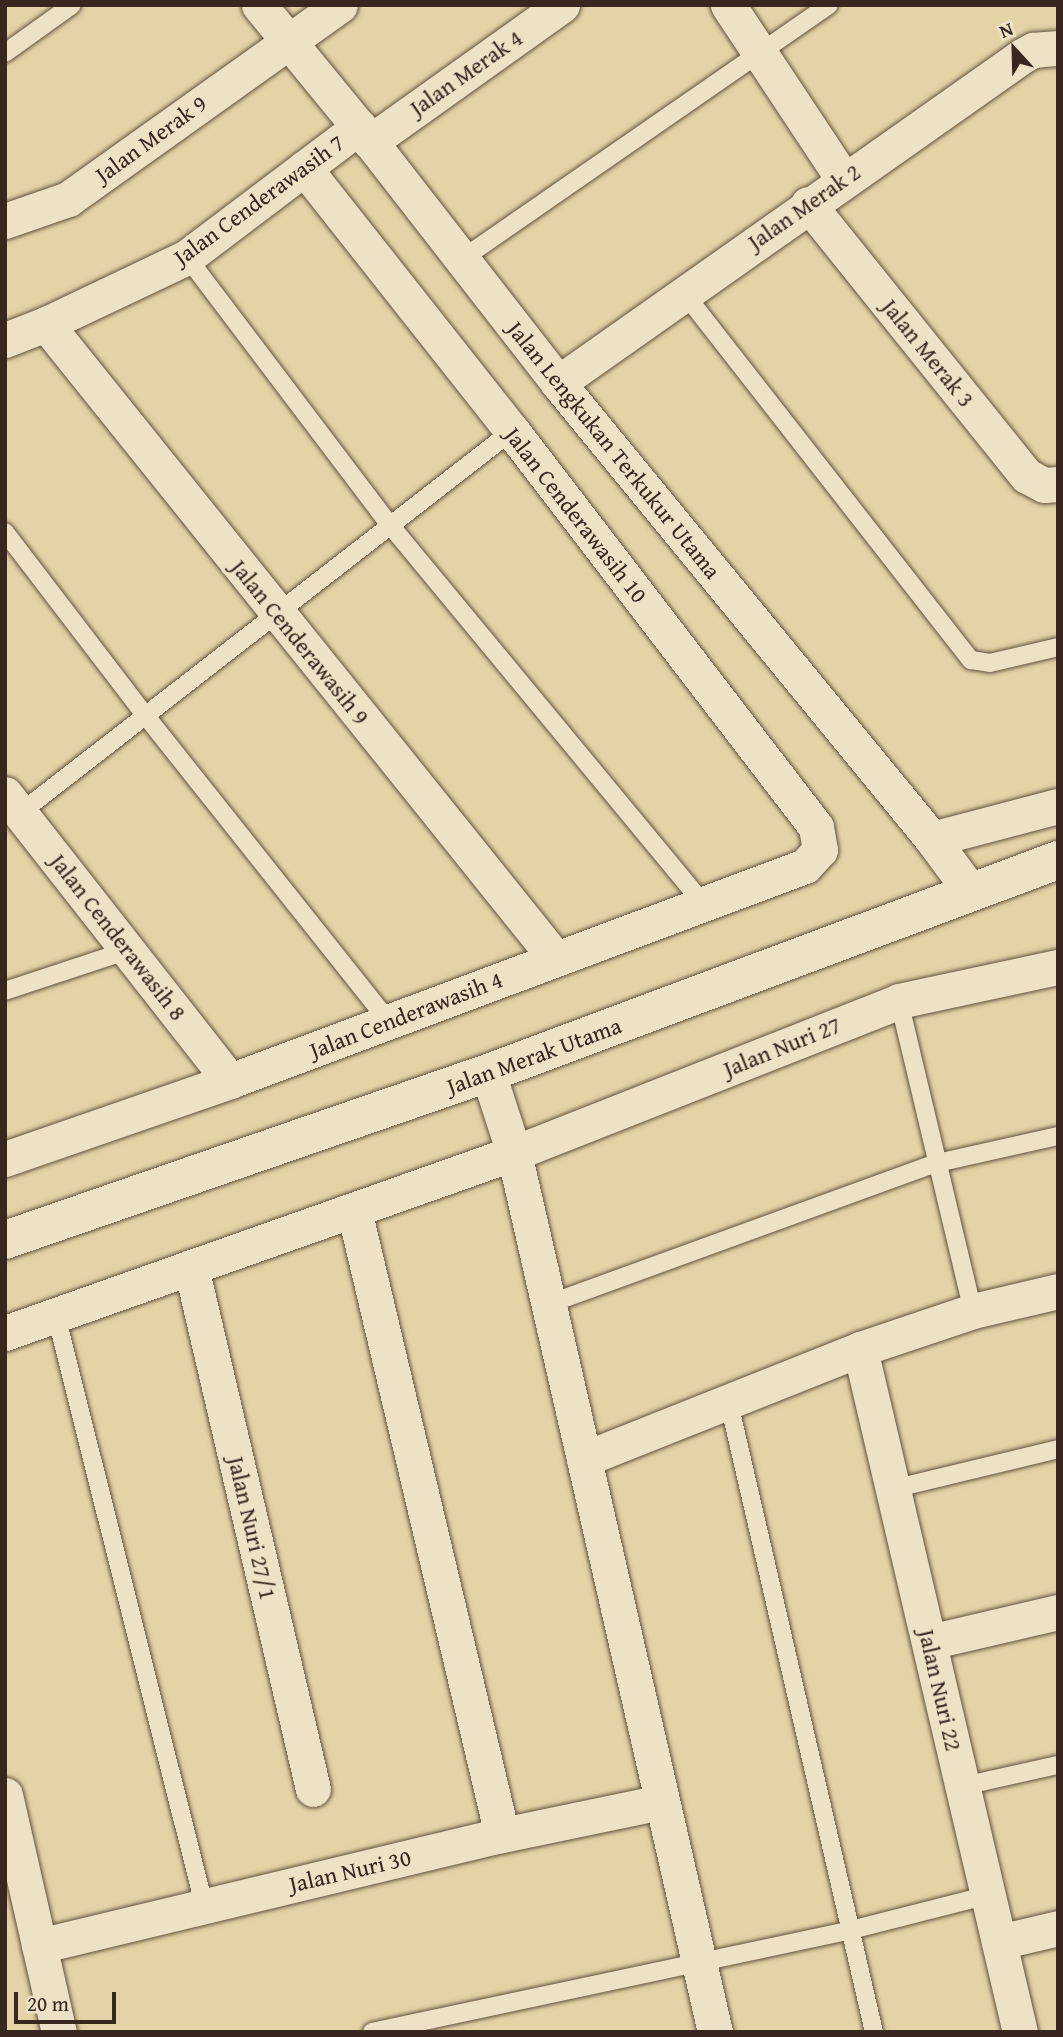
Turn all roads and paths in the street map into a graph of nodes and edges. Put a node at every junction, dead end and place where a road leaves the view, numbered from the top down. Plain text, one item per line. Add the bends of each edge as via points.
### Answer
1 (72, 5) edge
2 (259, 5) edge
3 (340, 5) edge
4 (562, 5) edge
5 (728, 5) edge
6 (829, 5) edge
7 (288, 41) junction
8 (1058, 48) edge
9 (5, 53) edge
10 (760, 54) junction
11 (365, 134) junction
12 (304, 168) junction
13 (843, 179) junction
14 (808, 204) junction
15 (5, 221) edge
16 (187, 257) junction
17 (461, 259) junction
18 (684, 293) junction
19 (46, 324) junction
20 (5, 340) edge
21 (558, 383) junction
22 (512, 431) junction
23 (1058, 484) edge
24 (390, 525) junction
25 (5, 532) edge
26 (277, 614) junction
27 (1058, 646) edge
28 (145, 715) junction
29 (1058, 806) edge
30 (10, 808) edge
31 (932, 839) junction
32 (1058, 860) edge
33 (805, 866) joint
34 (972, 893) junction
35 (703, 904) junction
36 (129, 950) junction
37 (556, 959) junction
38 (1058, 967) edge
39 (5, 991) edge
40 (899, 1001) junction
41 (389, 1022) junction
42 (488, 1073) junction
43 (230, 1081) junction
44 (1058, 1136) edge
45 (514, 1153) junction
46 (5, 1159) edge
47 (937, 1163) junction
48 (354, 1210) junction
49 (5, 1240) edge
50 (191, 1267) junction
51 (1058, 1291) edge
52 (549, 1304) junction
53 (973, 1311) junction
54 (56, 1315) junction
55 (5, 1333) edge
56 (860, 1349) junction
57 (729, 1403) junction
58 (1058, 1449) edge
59 (584, 1459) junction
60 (893, 1489) junction
61 (1058, 1612) edge
62 (929, 1642) junction
63 (1058, 1765) edge
64 (963, 1786) junction
65 (313, 1789) dead end
66 (5, 1795) edge
67 (662, 1802) junction
68 (502, 1835) junction
69 (16, 1895) edge
70 (988, 1895) junction
71 (204, 1905) junction
72 (1058, 1928) edge
73 (851, 1930) junction
74 (999, 1942) junction
75 (39, 1946) junction
76 (699, 1962) junction
77 (58, 2032) edge
78 (372, 2032) edge
79 (715, 2032) edge
80 (874, 2032) edge
81 (1020, 2032) edge

1 - 9 lane
2 - 7 street, Jalan Lengkukan Terkukur Utama
3 - 7 street, Jalan Merak 9
4 - 11 street, Jalan Merak 4
5 - 10 street
6 - 10 lane
7 - 11 street, Jalan Lengkukan Terkukur Utama
7 - 15 street, Jalan Merak 9 via 68,199
8 - 13 street, Jalan Merak 2 via 1022,55
10 - 13 street
10 - 17 lane
11 - 12 street, Jalan Cenderawasih 7
11 - 17 street, Jalan Lengkukan Terkukur Utama
12 - 16 street, Jalan Cenderawasih 7
12 - 22 street, Jalan Cenderawasih 10
13 - 14 street, Jalan Merak 2
14 - 18 street, Jalan Merak 2
14 - 23 street, Jalan Merak 3 via 1027,476 1044,485
16 - 19 street, Jalan Cenderawasih 7
16 - 24 lane
17 - 21 street, Jalan Lengkukan Terkukur Utama
18 - 21 street, Jalan Merak 2
18 - 27 lane via 971,660 990,663
19 - 20 street, Jalan Cenderawasih 7
19 - 26 street, Jalan Cenderawasih 9
21 - 31 street, Jalan Lengkukan Terkukur Utama
22 - 24 lane
22 - 33 street, Jalan Cenderawasih 10 via 816,827 820,850
24 - 26 lane
24 - 35 lane
25 - 28 lane
26 - 28 lane
26 - 37 street, Jalan Cenderawasih 9
28 - 30 lane
28 - 41 lane
29 - 31 street
30 - 36 street, Jalan Cenderawasih 8
31 - 34 street, Jalan Lengkukan Terkukur Utama
32 - 34 street, Jalan Merak Utama
33 - 35 street, Jalan Cenderawasih 4
34 - 42 street, Jalan Merak Utama
35 - 37 street, Jalan Cenderawasih 4
36 - 39 lane
36 - 43 street, Jalan Cenderawasih 8
37 - 41 street, Jalan Cenderawasih 4
38 - 40 street, Jalan Nuri 27
40 - 45 street, Jalan Nuri 27
40 - 47 lane
41 - 43 street, Jalan Cenderawasih 4
42 - 45 street
42 - 49 street, Jalan Merak Utama
43 - 46 street, Jalan Cenderawasih 4
44 - 47 lane
45 - 48 street, Jalan Nuri 27
45 - 52 street
47 - 52 lane
47 - 53 lane
48 - 50 street, Jalan Nuri 27
48 - 68 street
50 - 54 street, Jalan Nuri 27
50 - 65 street, Jalan Nuri 27/1
51 - 53 street
52 - 59 street
53 - 56 street
54 - 55 street, Jalan Nuri 27
54 - 71 lane
56 - 57 street
56 - 60 street, Jalan Nuri 22
57 - 59 street
57 - 73 lane
58 - 60 lane
59 - 67 street
60 - 62 street, Jalan Nuri 22
61 - 62 street
62 - 64 street, Jalan Nuri 22
63 - 64 lane
64 - 70 street, Jalan Nuri 22
66 - 69 street
67 - 68 street, Jalan Nuri 30
67 - 76 street
68 - 71 street, Jalan Nuri 30
69 - 75 street
70 - 73 lane
70 - 74 street, Jalan Nuri 22
71 - 75 street, Jalan Nuri 30
72 - 74 street
73 - 76 lane
73 - 80 lane
74 - 81 street, Jalan Nuri 22
75 - 77 street
76 - 78 lane
76 - 79 street

